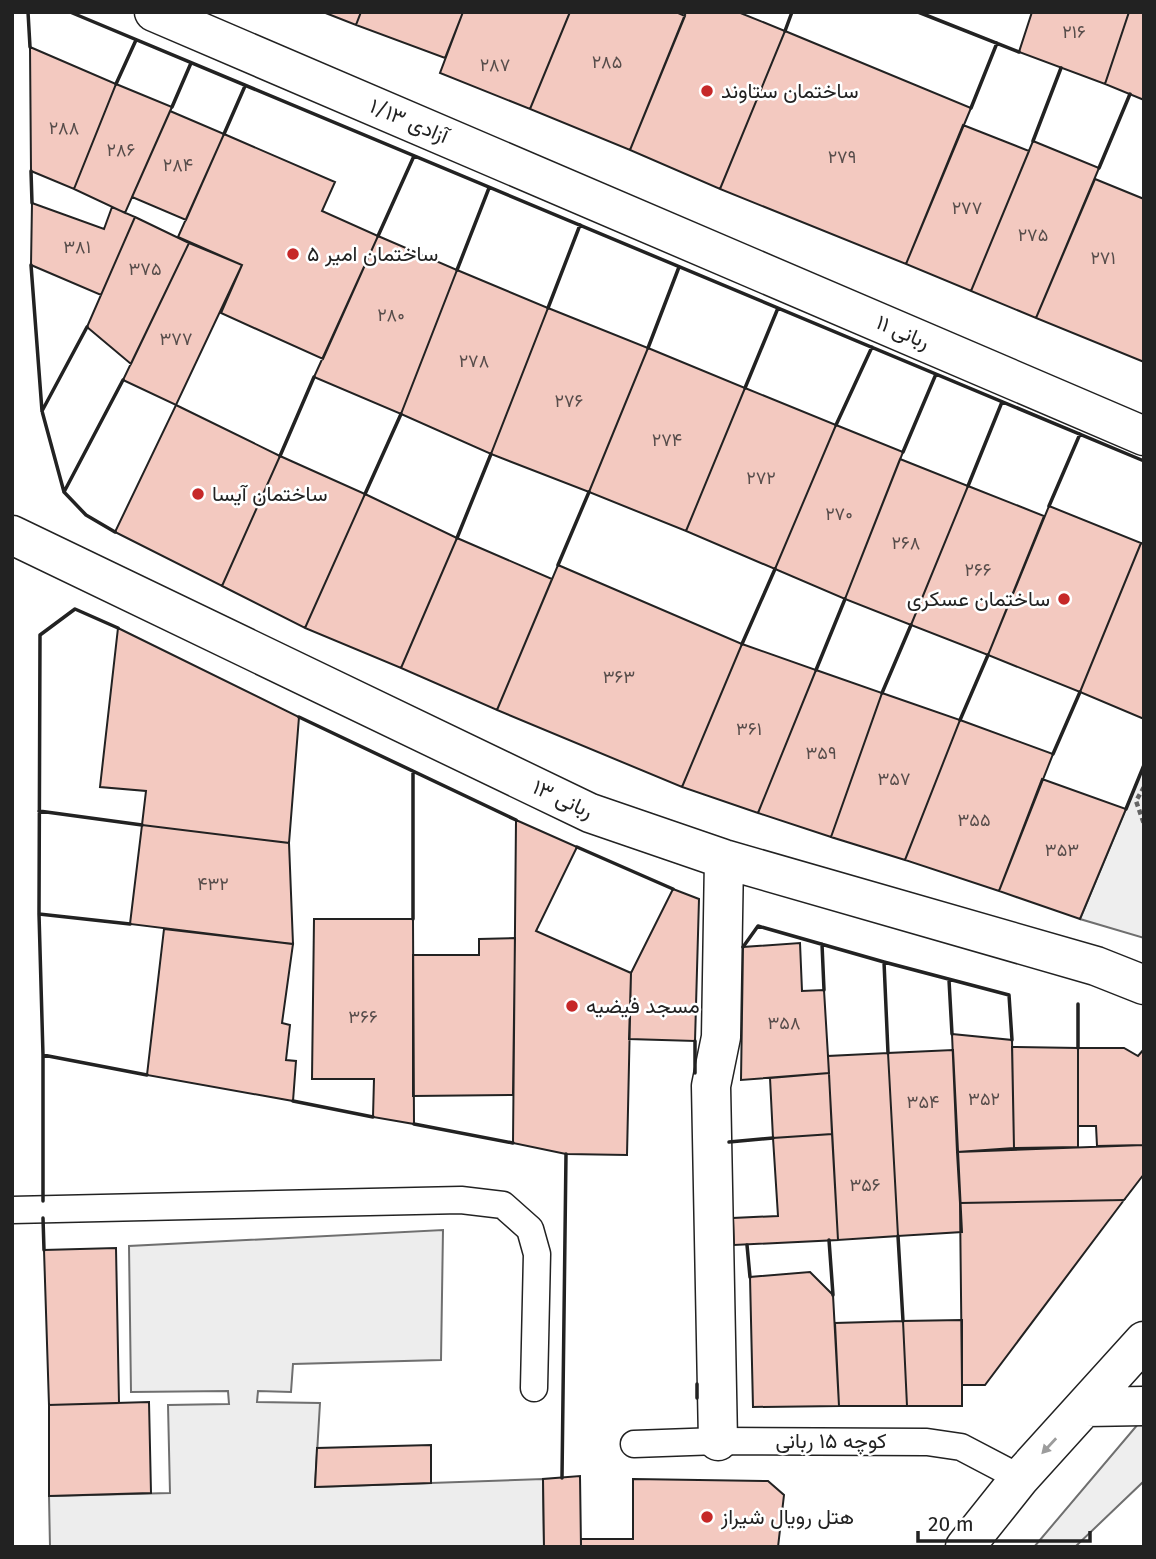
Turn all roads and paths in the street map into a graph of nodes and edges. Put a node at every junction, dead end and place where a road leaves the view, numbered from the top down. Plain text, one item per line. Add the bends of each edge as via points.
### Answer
1 (154, 12) edge
2 (663, 229) joint
3 (1144, 436) edge
4 (12, 535) edge
5 (1144, 787) edge
6 (1144, 824) edge
7 (724, 859) junction
8 (1144, 985) edge
9 (12, 1210) edge
10 (1144, 1341) edge
11 (534, 1388) dead end
12 (1144, 1406) edge
13 (1086, 1407) junction
14 (718, 1441) junction
15 (634, 1444) dead end
16 (1020, 1478) junction
17 (965, 1547) edge

1 - 2 street, آزادی ۱/۱۳
2 - 3 street, ربانی ۱۱
4 - 7 street, ربانی ۱۳ via 590,813
5 - 6 path via 1136,801
7 - 8 street, ربانی ۱۳ via 1096,965
7 - 14 street via 722,1037 711,1086
9 - 11 lane via 461,1200 503,1205 530,1229 537,1254
10 - 13 street
12 - 13 street
13 -> 16 street
14 - 15 lane, کوچه ۱۵ ربانی
14 - 16 lane, کوچه ۱۵ ربانی via 927,1442 961,1447
16 - 17 street

